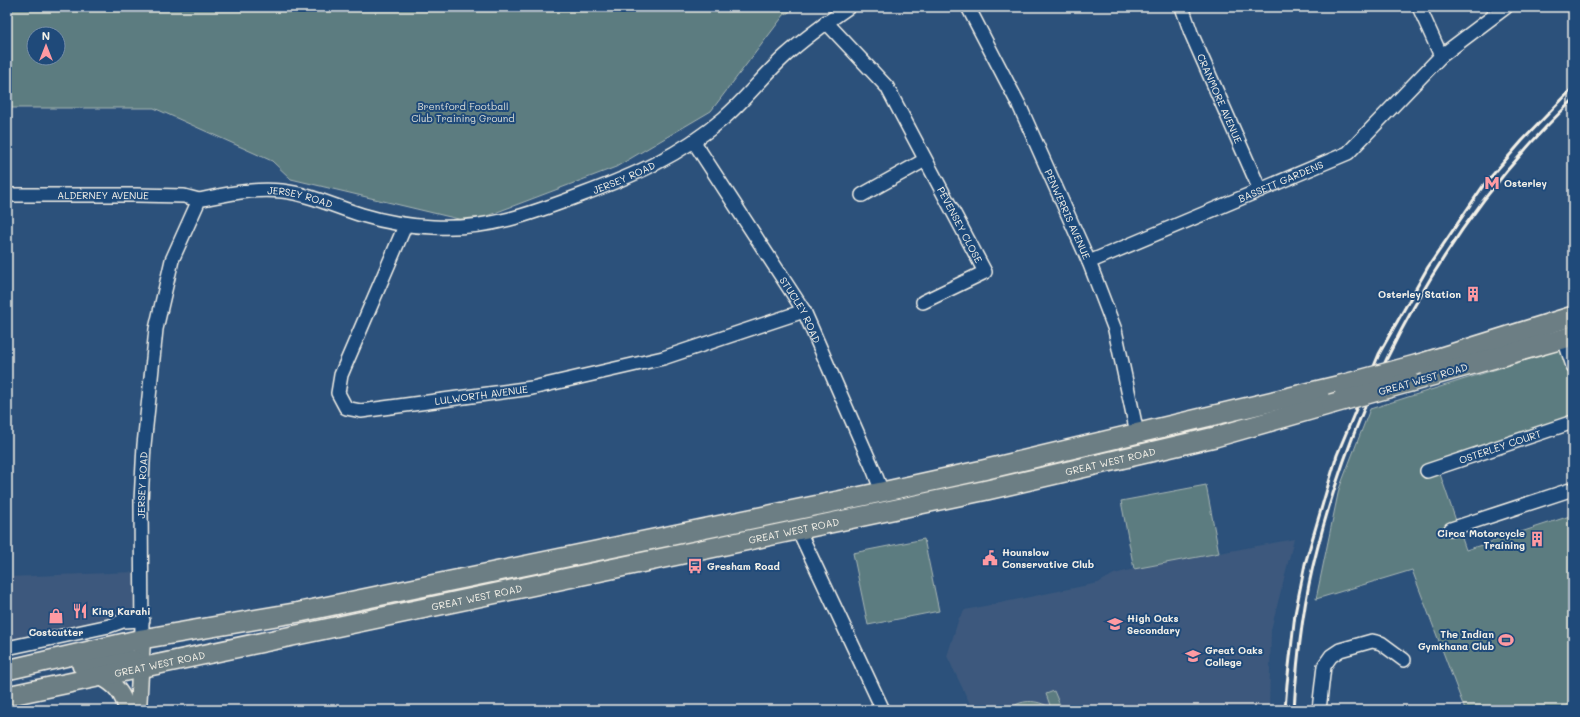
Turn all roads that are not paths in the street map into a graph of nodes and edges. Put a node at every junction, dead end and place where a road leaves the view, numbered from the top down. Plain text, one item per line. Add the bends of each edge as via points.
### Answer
1 (849, 7) edge
2 (968, 7) edge
3 (1182, 7) edge
4 (1419, 7) edge
5 (1506, 7) edge
6 (826, 22) junction
7 (1441, 56) junction
8 (694, 142) junction
9 (925, 160) junction
10 (1260, 190) junction
11 (7, 195) edge
12 (862, 195) dead end
13 (199, 200) junction
14 (405, 226) junction
15 (1089, 262) junction
16 (923, 302) dead end
17 (804, 311) junction
18 (1573, 316) edge
19 (1569, 338) edge
20 (1573, 366) edge
21 (1573, 422) edge
22 (1137, 433) junction
23 (1427, 471) dead end
24 (1573, 489) edge
25 (882, 492) junction
26 (798, 529) junction
27 (1451, 529) dead end
28 (143, 620) junction
29 (142, 639) junction
30 (10, 648) edge
31 (1404, 660) dead end
32 (140, 666) junction
33 (16, 668) edge
34 (100, 677) junction
35 (7, 696) edge
36 (127, 710) edge
37 (138, 710) edge
38 (883, 710) edge
39 (1319, 710) edge

1 - 6 street, JERSEY ROAD
2 - 15 street, PENWERRIS AVENUE via 1020,107
3 - 10 street, CRANMORE AVENUE
4 - 7 street
5 - 7 street, BASSETT GARDENS
6 - 8 street, JERSEY ROAD via 785,56 726,117
6 - 9 street, PEVENSEY CLOSE via 887,87
7 - 10 street, BASSETT GARDENS via 1348,153
8 - 14 street, JERSEY ROAD via 636,173 534,213 502,222 467,227
8 - 17 street, STUCLEY ROAD
9 - 12 street
9 - 16 street, PEVENSEY CLOSE via 985,272
10 - 15 street, BASSETT GARDENS
11 - 13 street, ALDERNEY AVENUE via 184,196
13 - 14 street, JERSEY ROAD via 263,190 284,191 363,216
13 - 28 street, JERSEY ROAD via 172,260 155,342 144,445
14 - 17 street, LULWORTH AVENUE via 341,375 338,393 346,408 361,412 532,388 663,358
15 - 22 street, PENWERRIS AVENUE via 1115,330
17 - 25 street, STUCLEY ROAD
18 - 22 highway, GREAT WEST ROAD, bridge via 1419,364 1341,385
19 - 20 street
19 - 26 highway, GREAT WEST ROAD, bridge via 1215,437 987,490
21 - 23 street, OSTERLEY COURT
22 - 25 highway, GREAT WEST ROAD
24 - 27 street
25 - 29 highway, GREAT WEST ROAD via 300,612
26 - 32 highway, GREAT WEST ROAD
26 - 38 street
28 - 29 street, JERSEY ROAD
28 - 30 street via 123,621
29 - 32 main road, JERSEY ROAD
29 - 33 highway, GREAT WEST ROAD
30 - 33 street
31 - 39 street via 1381,643 1372,641 1340,650 1331,656 1324,666
32 - 33 highway via 128,659 63,668
32 - 34 highway, GREAT WEST ROAD
32 - 37 main road, JERSEY ROAD
34 - 35 highway, GREAT WEST ROAD
34 - 36 main road via 121,693

